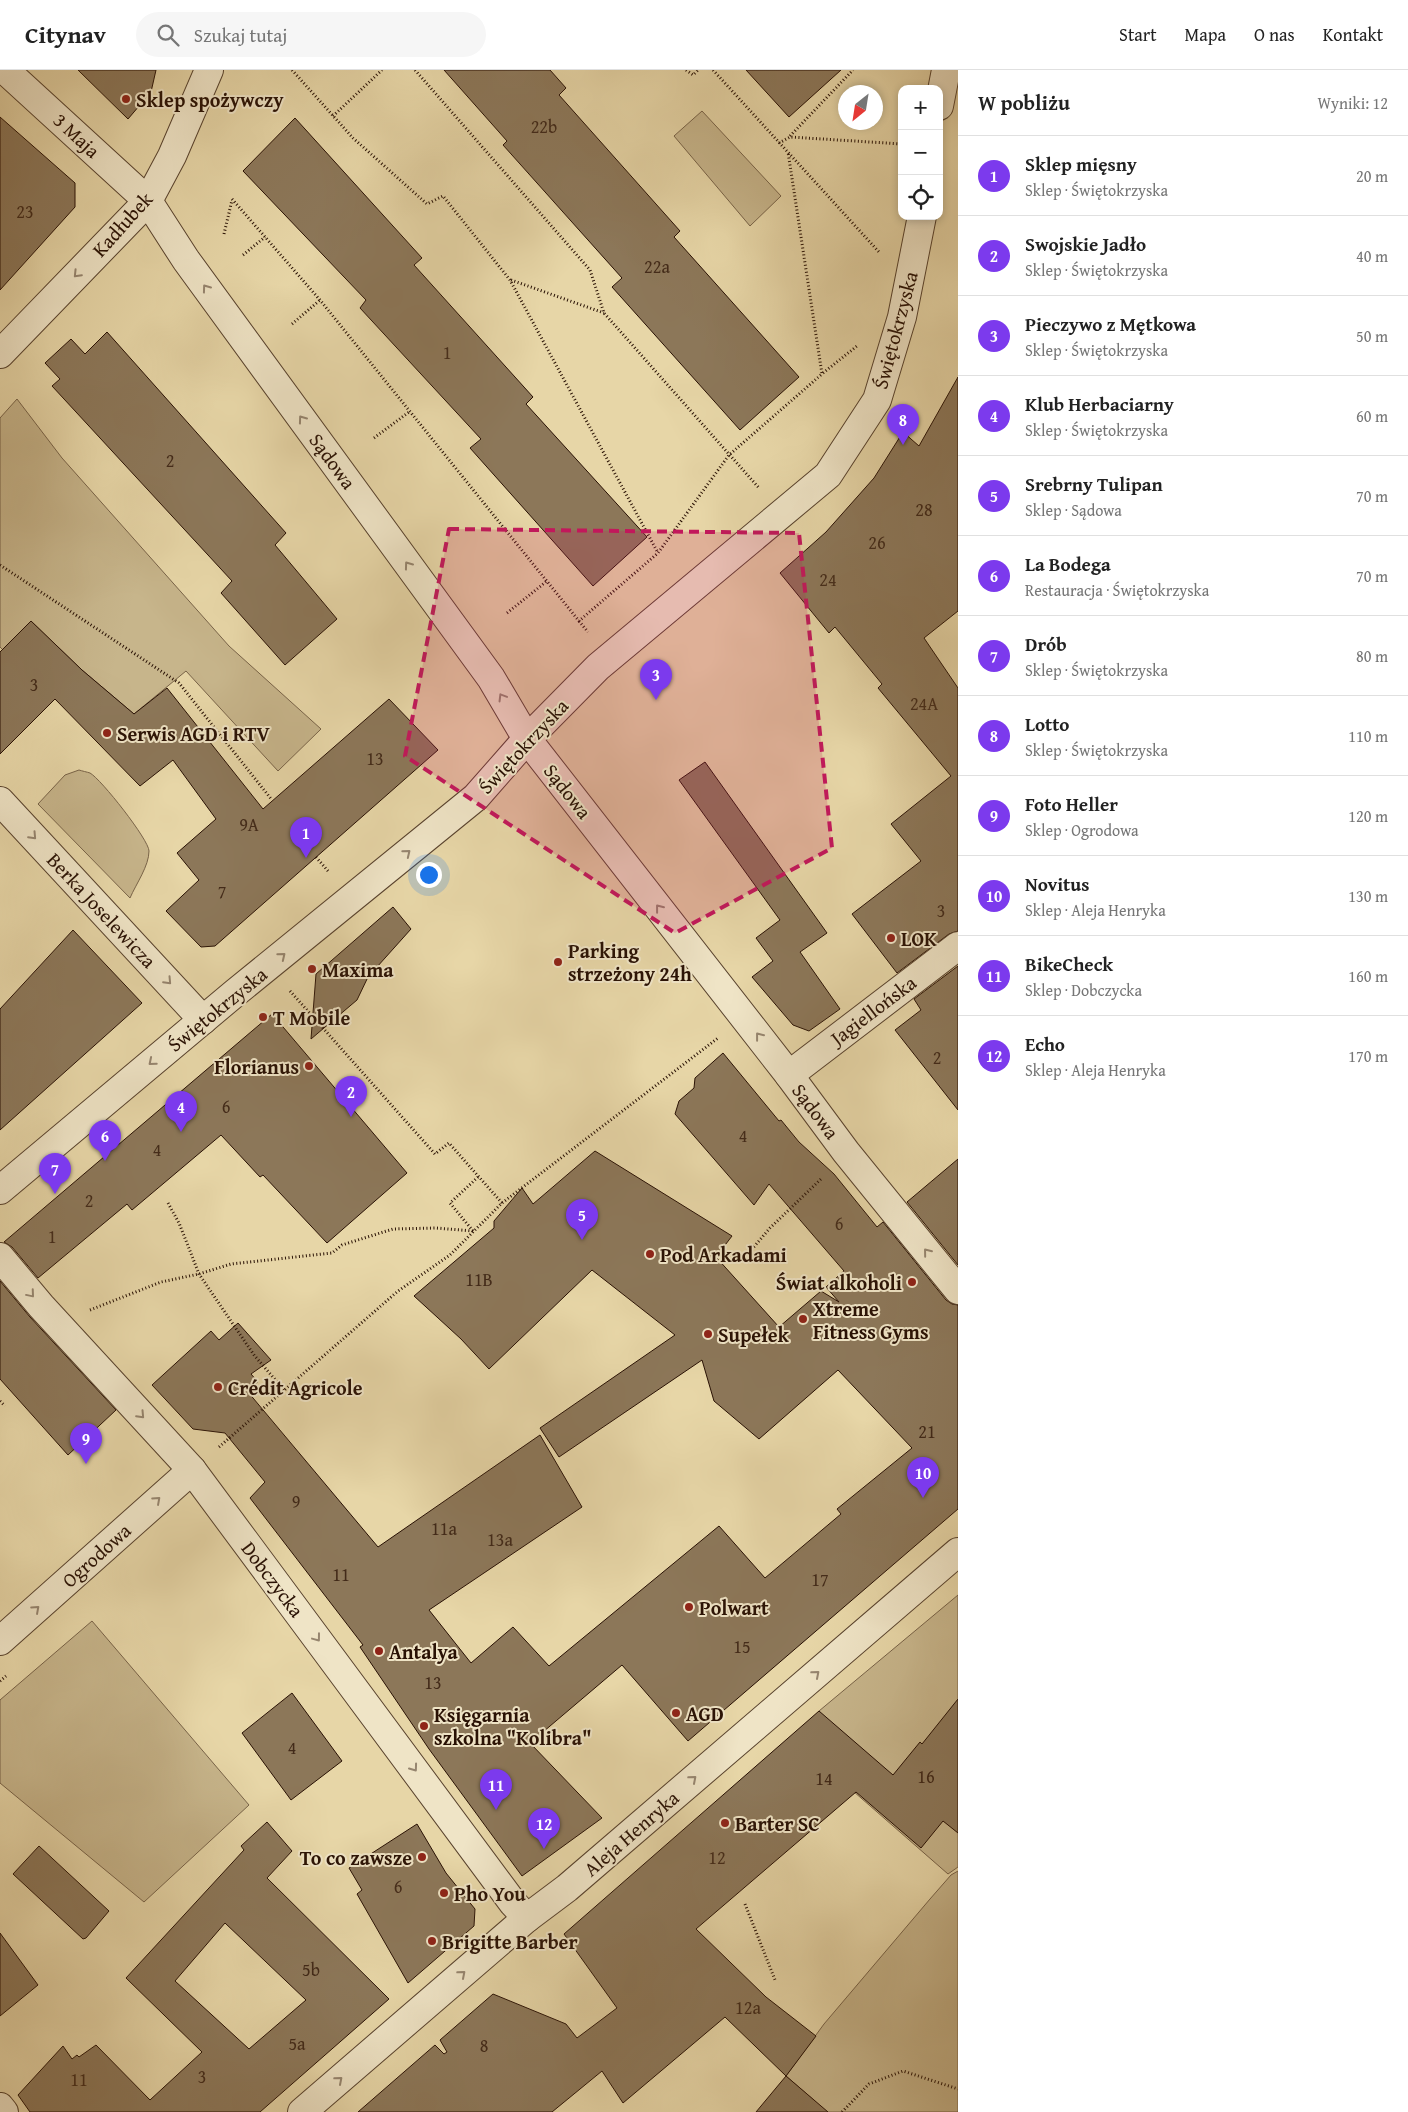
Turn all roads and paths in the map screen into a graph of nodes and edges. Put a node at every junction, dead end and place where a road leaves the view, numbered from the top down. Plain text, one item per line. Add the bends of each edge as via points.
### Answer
1 (5, 70) edge
2 (209, 70) edge
3 (292, 70) edge
4 (382, 70) edge
5 (415, 70) edge
6 (686, 70) edge
7 (698, 70) edge
8 (714, 70) edge
9 (852, 70) edge
10 (946, 70) edge
11 (943, 85) edge
12 (333, 116) junction
13 (790, 137) junction
14 (778, 143) junction
15 (898, 144) edge
16 (788, 152) junction
17 (148, 201) junction
18 (921, 220) edge
19 (224, 234) dead end
20 (265, 237) junction
21 (243, 255) dead end
22 (885, 259) dead end
23 (510, 280) junction
24 (320, 300) junction
25 (604, 314) junction
26 (292, 324) dead end
27 (0, 354) edge
28 (409, 412) junction
29 (374, 438) dead end
30 (729, 455) junction
31 (765, 495) dead end
32 (658, 552) junction
33 (0, 565) edge
34 (547, 581) junction
35 (507, 613) dead end
36 (527, 739) junction
37 (272, 800) dead end
38 (0, 801) edge
39 (316, 857) dead end
40 (328, 871) dead end
41 (958, 946) edge
42 (286, 986) dead end
43 (203, 1020) junction
44 (724, 1033) dead end
45 (789, 1075) junction
46 (846, 1152) junction
47 (478, 1177) junction
48 (0, 1190) edge
49 (502, 1203) junction
50 (168, 1204) dead end
51 (473, 1231) junction
52 (747, 1255) dead end
53 (0, 1257) edge
54 (200, 1274) junction
55 (958, 1290) edge
56 (82, 1313) dead end
57 (284, 1390) junction
58 (0, 1401) edge
59 (5, 1406) dead end
60 (192, 1470) junction
61 (958, 1552) edge
62 (0, 1642) edge
63 (745, 1904) dead end
64 (527, 1918) junction
65 (775, 1980) dead end
66 (958, 2089) edge
67 (0, 2107) edge
68 (4, 2112) edge
69 (302, 2112) edge
70 (842, 2112) edge

1 - 17 street, 3 Maja
2 - 17 street, Kadłubek via 172,156
3 - 12 path
4 - 12 path
5 - 25 path via 590,270
6 - 7 path via 693,75
8 - 14 path
9 - 13 path
10 - 11 street
12 - 23 path via 427,204 443,196
13 - 14 path
13 - 15 path
14 - 16 path
16 - 22 path
16 - 30 path via 822,374
17 -> 27 street, Kadłubek
36 -> 17 street, Sądowa via 491,678 186,260
18 - 36 street, Świętokrzyska via 902,317 877,400 828,475 598,667
19 - 20 path via 232,199
20 - 21 path
20 - 24 path
23 - 25 path
23 - 32 path
24 - 26 path
24 - 28 path
25 - 30 path
28 - 29 path
28 - 34 path
30 - 31 path
30 - 32 path
32 - 34 path via 579,621
33 - 37 path via 179,683
34 - 35 path
43 -> 36 street, Świętokrzyska via 476,796
45 -> 36 street, Sądowa
38 -> 43 street, Berka Joselewicza
39 - 40 path
41 - 45 street, Jagiellońska
42 - 47 path via 435,1154 449,1144
43 -> 48 street, Świętokrzyska
44 - 49 path
45 - 46 street, Sądowa
46 - 52 path
55 -> 46 street, Sądowa
47 - 49 path
47 - 51 path via 450,1202
49 - 51 path
50 - 54 path
51 - 54 path via 393,1229 342,1245 332,1253 231,1264
51 - 57 path via 450,1255 398,1291
53 -> 60 street, Dobczycka
54 - 56 path via 161,1282
54 - 57 path via 254,1355
57 - 60 path
58 - 59 path
62 -> 60 street, Ogrodowa
60 -> 64 street, Dobczycka
64 -> 61 street, Aleja Henryka via 568,1888
63 - 65 path
69 -> 64 street, Aleja Henryka
66 - 70 path via 903,2071 869,2084
67 - 68 street

